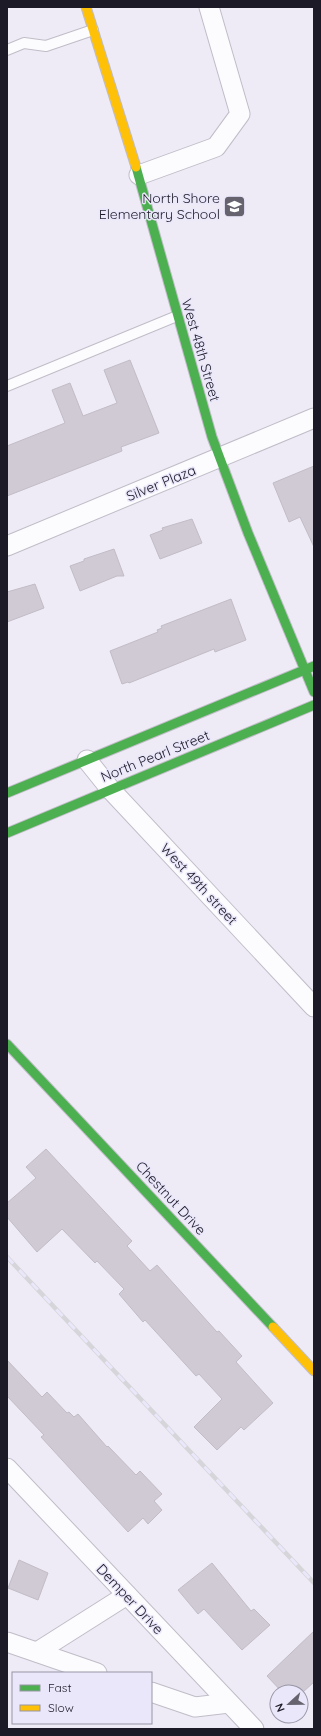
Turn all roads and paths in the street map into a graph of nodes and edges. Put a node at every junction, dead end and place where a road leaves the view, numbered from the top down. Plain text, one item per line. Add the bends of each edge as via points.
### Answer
1 (86, 7) edge
2 (210, 7) edge
3 (93, 30) junction
4 (7, 50) edge
5 (139, 175) junction
6 (177, 316) junction
7 (7, 386) edge
8 (314, 418) edge
9 (219, 459) junction
10 (7, 546) edge
11 (310, 668) edge
12 (314, 692) edge
13 (314, 706) edge
14 (86, 760) junction
15 (111, 790) junction
16 (7, 793) edge
17 (7, 832) edge
18 (307, 988) edge
19 (314, 1007) edge
20 (7, 1044) edge
21 (314, 1371) edge
22 (7, 1468) edge
23 (127, 1595) junction
24 (7, 1642) edge
25 (37, 1652) junction
26 (94, 1672) edge
27 (152, 1692) edge
28 (228, 1703) junction
29 (254, 1729) edge

1 - 3 street, West 48th Street
2 - 5 street via 240,114 216,147
3 - 4 lane via 46,46 24,43
3 - 5 street, West 48th Street
5 - 6 street, West 48th Street
6 - 7 lane
6 - 9 street, West 48th Street
8 - 9 street, Silver Plaza
9 - 10 street, Silver Plaza
9 - 11 street, West 48th Street via 248,533
11 - 12 street, West 48th Street
11 - 14 street, North Pearl Street
13 - 15 street, North Pearl Street
14 - 15 street, West 49th street
14 - 16 street, North Pearl Street
15 - 17 street, North Pearl Street
15 - 18 street, West 49th street
18 - 19 street, West 49th street
20 - 21 street, Chestnut Drive
22 - 23 street, Demper Drive
23 - 25 street
23 - 28 street, Demper Drive
24 - 25 street
25 - 26 street
27 - 28 street via 195,1707
28 - 29 street, Demper Drive

